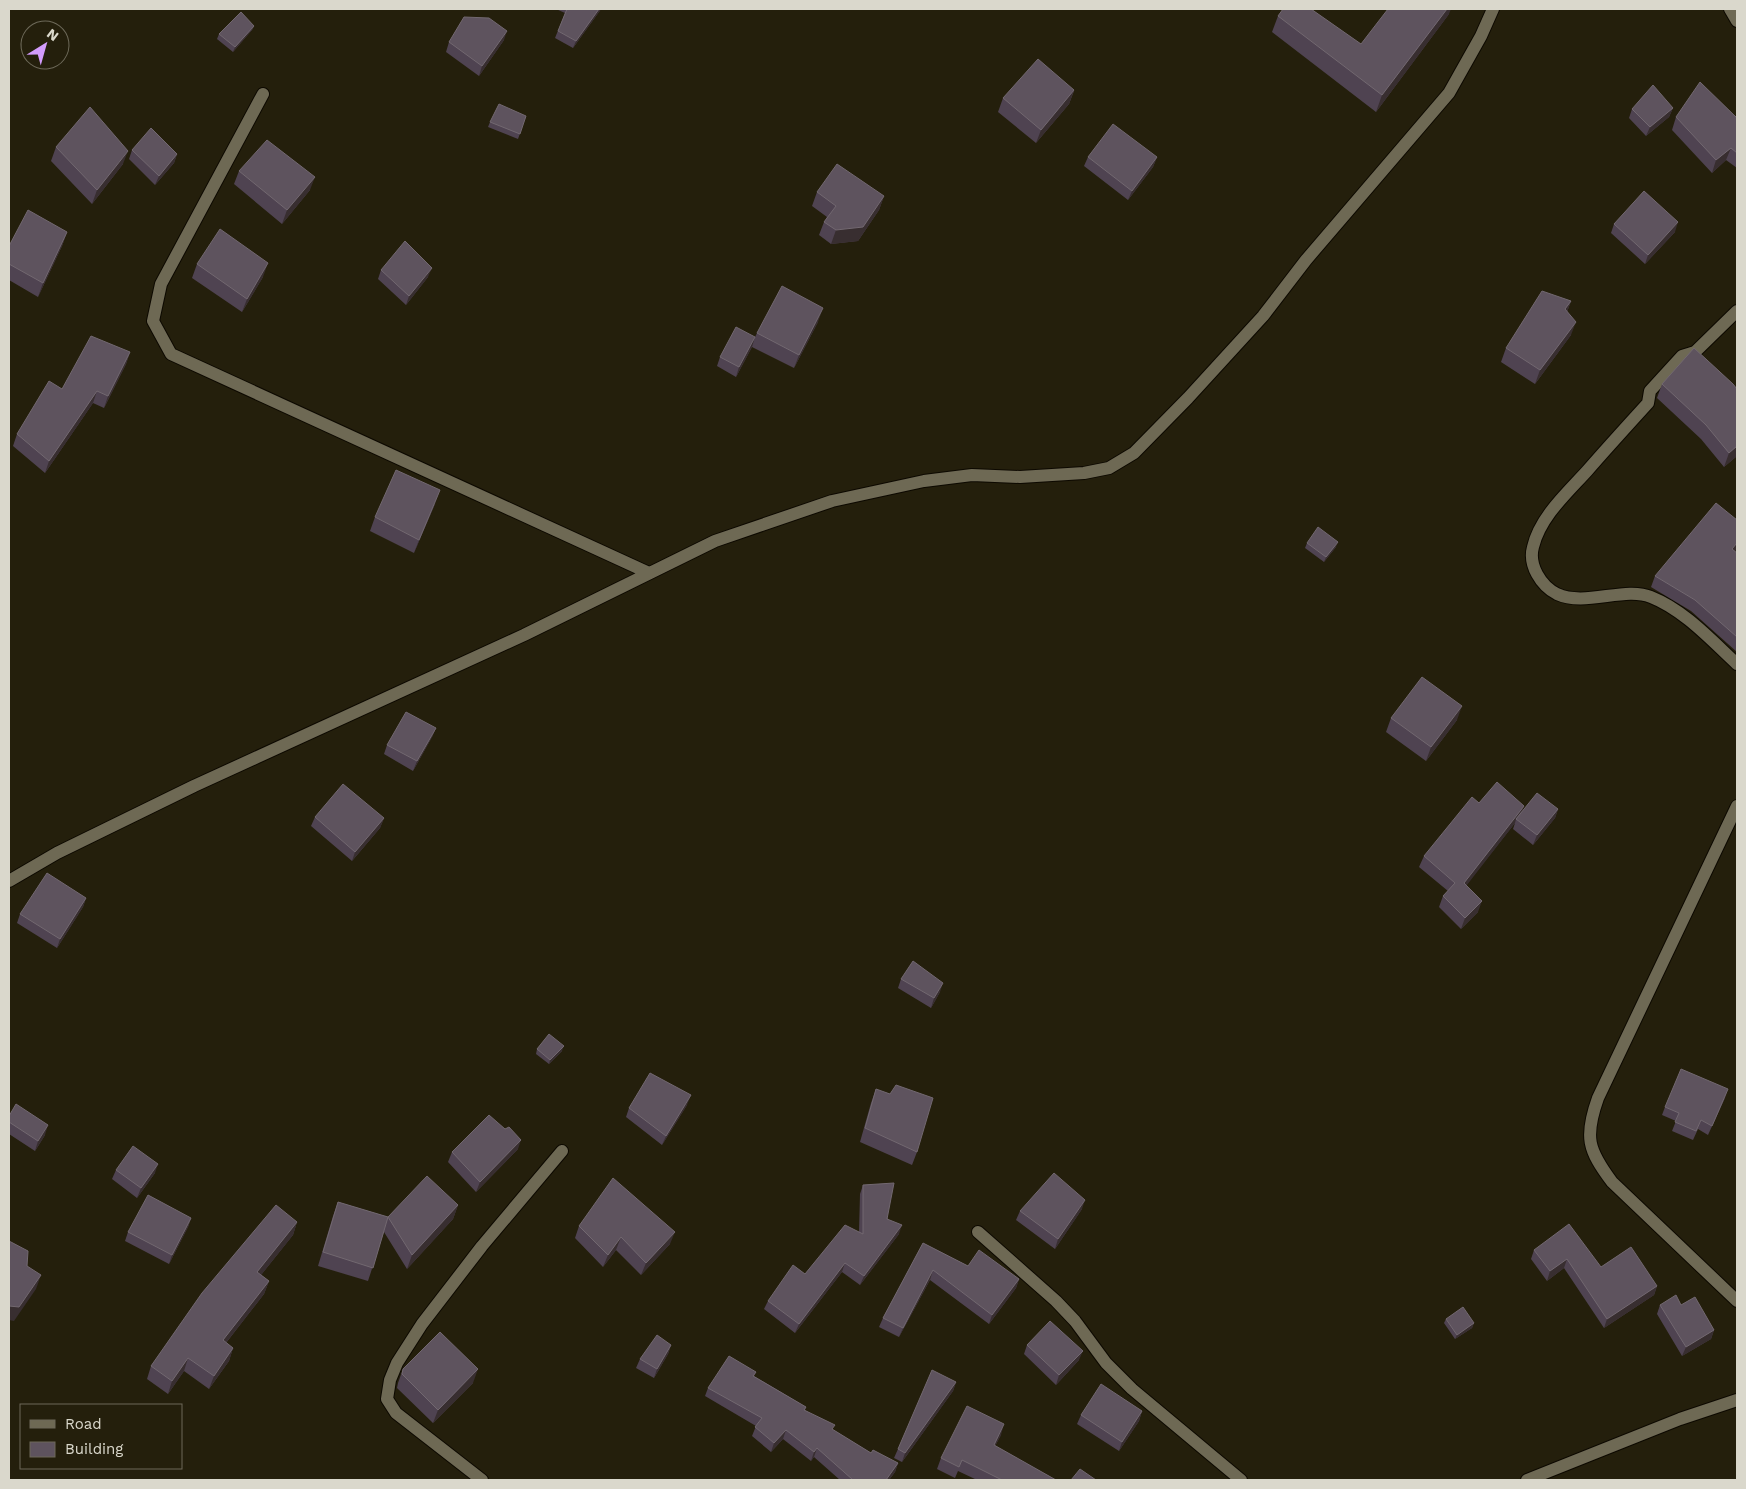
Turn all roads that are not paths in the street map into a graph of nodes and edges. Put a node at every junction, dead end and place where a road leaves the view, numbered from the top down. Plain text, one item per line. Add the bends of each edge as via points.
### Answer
1 (1493, 9) edge
2 (1730, 9) edge
3 (1737, 21) edge
4 (263, 94) dead end
5 (1737, 311) edge
6 (649, 573) junction
7 (1737, 664) edge
8 (1737, 806) edge
9 (9, 881) edge
10 (562, 1151) dead end
11 (978, 1232) dead end
12 (1737, 1301) edge
13 (1737, 1400) edge
14 (482, 1480) edge
15 (1241, 1480) edge
16 (1527, 1480) edge

1 - 6 street via 1449,93 1306,260 1263,316 1134,452 1109,468 1084,474 972,475 832,501 715,541
2 - 3 street
4 - 6 street via 161,284 153,321 171,354
5 - 7 street via 1695,352 1682,356 1650,391 1648,403 1554,508 1538,531 1532,549 1538,577 1558,595 1602,598 1631,594 1648,596 1667,604
6 - 9 street via 524,635 185,791 57,853
8 - 12 street via 1598,1098 1588,1134 1598,1164 1612,1182
10 - 14 street via 422,1324 396,1363 390,1380 387,1399 396,1413
11 - 15 street via 1056,1301 1106,1363 1132,1389
13 - 16 street via 1680,1419

